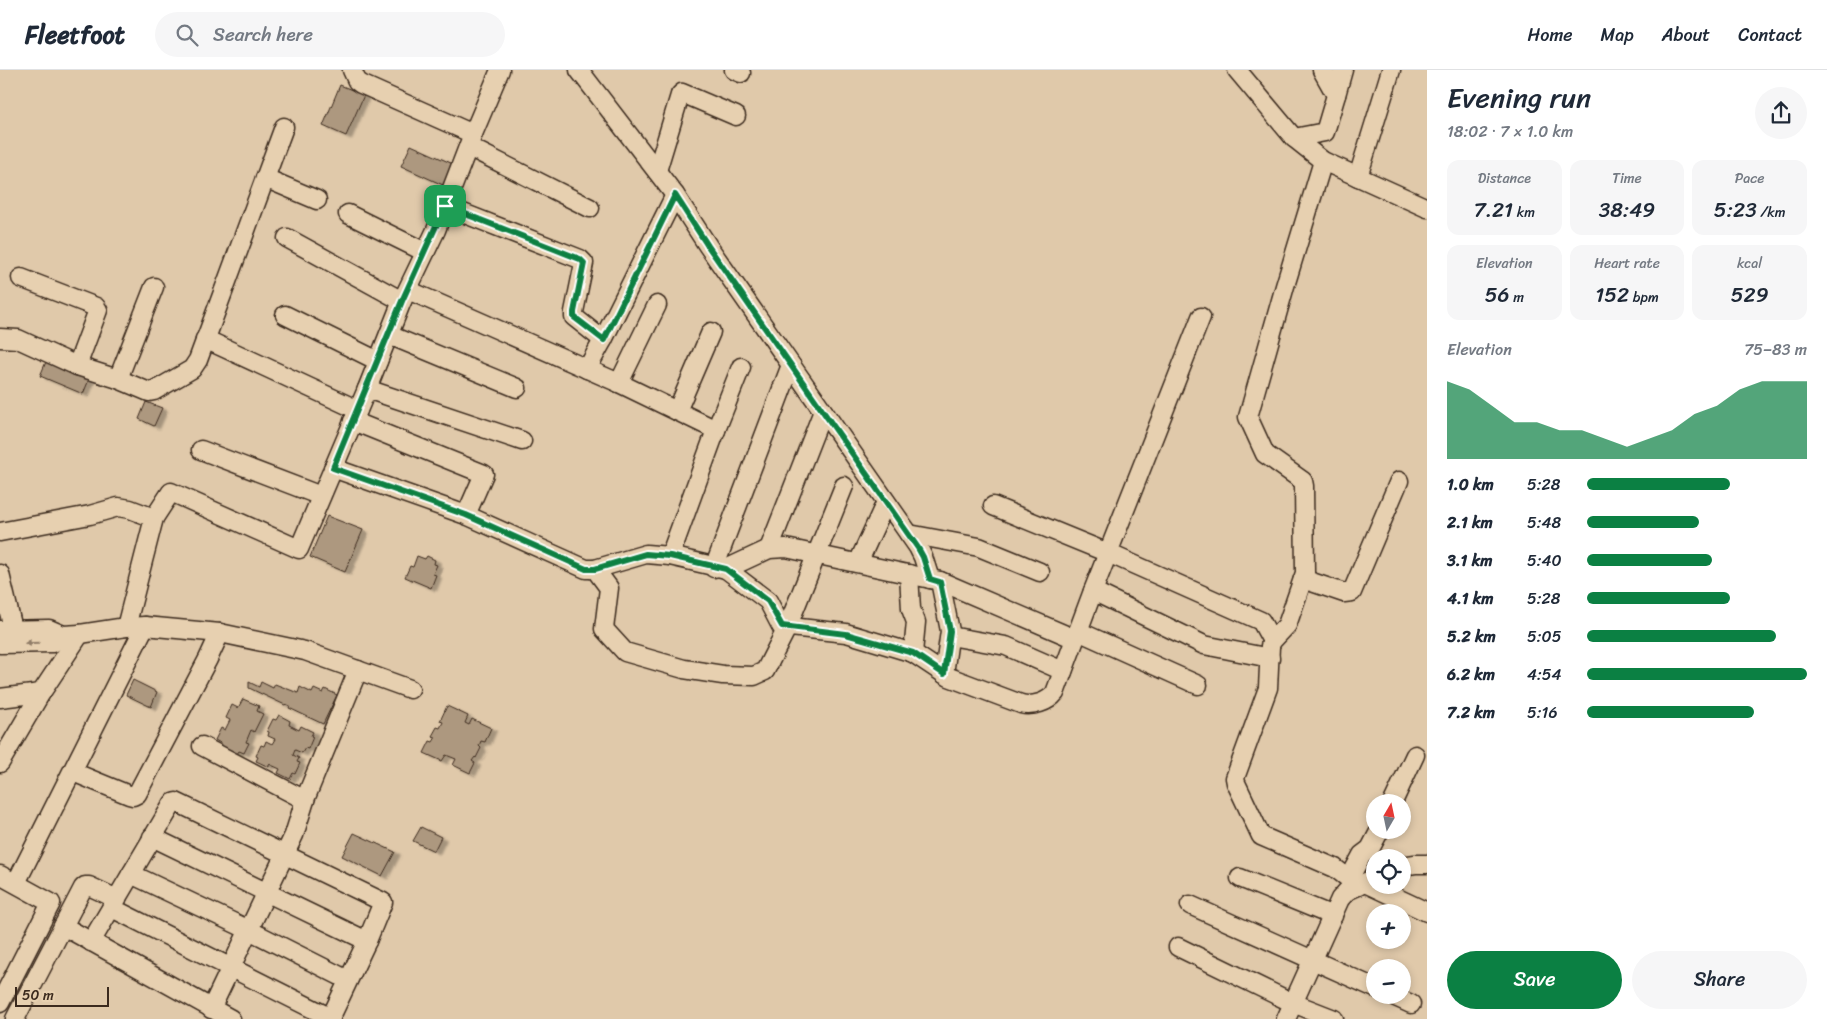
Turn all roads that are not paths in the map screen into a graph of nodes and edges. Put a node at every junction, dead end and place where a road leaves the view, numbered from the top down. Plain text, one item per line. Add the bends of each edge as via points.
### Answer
1 (352, 70) edge
2 (500, 70) edge
3 (579, 70) edge
4 (1322, 70) edge
5 (1343, 70) edge
6 (1391, 70) edge
7 (1240, 71) edge
8 (1336, 95) junction
9 (736, 116) dead end
10 (284, 127) dead end
11 (1294, 138) junction
12 (471, 141) junction
13 (1323, 162) junction
14 (657, 171) junction
15 (1358, 177) junction
16 (265, 178) junction
17 (675, 195) junction
18 (317, 200) dead end
19 (445, 206) junction
20 (590, 208) dead end
21 (1427, 208) edge
22 (348, 214) dead end
23 (287, 238) dead end
24 (425, 252) junction
25 (21, 278) dead end
26 (154, 287) dead end
27 (405, 295) junction
28 (657, 305) dead end
29 (284, 315) dead end
30 (1201, 317) dead end
31 (711, 332) dead end
32 (389, 335) junction
33 (0, 338) edge
34 (205, 339) junction
35 (604, 340) junction
36 (378, 361) junction
37 (791, 365) junction
38 (77, 366) junction
39 (741, 367) dead end
40 (587, 369) junction
41 (118, 379) junction
42 (619, 383) junction
43 (517, 388) dead end
44 (367, 389) junction
45 (677, 411) junction
46 (823, 411) junction
47 (355, 416) junction
48 (716, 430) junction
49 (522, 441) dead end
50 (201, 450) dead end
51 (333, 468) junction
52 (1399, 481) dead end
53 (844, 486) dead end
54 (321, 496) junction
55 (886, 502) junction
56 (993, 506) dead end
57 (466, 515) junction
58 (154, 518) junction
59 (0, 532) edge
60 (909, 534) junction
61 (769, 549) junction
62 (1108, 553) junction
63 (816, 554) junction
64 (670, 556) junction
65 (858, 563) junction
66 (719, 568) junction
67 (595, 569) junction
68 (1040, 572) dead end
69 (0, 574) edge
70 (909, 574) junction
71 (935, 580) junction
72 (1303, 580) junction
73 (1093, 591) junction
74 (145, 626) junction
75 (126, 627) junction
76 (787, 628) junction
77 (6, 630) edge
78 (220, 633) junction
79 (71, 635) junction
80 (1076, 635) junction
81 (950, 636) junction
82 (0, 644) edge
83 (1271, 649) junction
84 (913, 653) junction
85 (358, 670) junction
86 (1063, 671) junction
87 (944, 674) junction
88 (1198, 686) dead end
89 (410, 689) dead end
90 (41, 693) junction
91 (0, 698) edge
92 (202, 746) dead end
93 (1415, 755) dead end
94 (0, 763) edge
95 (73, 772) junction
96 (1397, 794) edge
97 (305, 800) junction
98 (152, 836) junction
99 (1375, 839) edge
100 (285, 854) junction
101 (1427, 864) edge
102 (1411, 865) edge
103 (131, 874) junction
104 (1240, 878) dead end
105 (8, 879) edge
106 (1362, 882) edge
107 (267, 892) junction
108 (114, 904) junction
109 (1190, 906) dead end
110 (1427, 912) edge
111 (1333, 916) junction
112 (63, 926) junction
113 (249, 930) junction
114 (367, 941) junction
115 (91, 942) junction
116 (1178, 947) dead end
117 (1313, 960) junction
118 (230, 968) junction
119 (348, 980) junction
120 (1366, 984) edge
121 (0, 1003) edge
122 (1293, 1003) junction
123 (211, 1009) junction
124 (331, 1018) edge
125 (15, 1019) edge
126 (231, 1019) edge
127 (1286, 1019) edge
128 (1334, 1019) edge

1 - 12 street via 361,84
2 - 12 street
3 - 14 street
4 - 8 street
5 - 8 street
6 - 15 street
7 - 11 street
8 - 11 street via 1325,132
9 - 14 street via 682,93
10 - 16 street
11 - 13 street
12 - 19 street
12 - 20 street
13 - 15 street
13 - 72 street via 1248,417 1266,454 1299,478 1304,486 1306,565
14 - 17 street
15 - 21 street
16 - 18 street
16 - 34 street
17 - 35 street
17 - 37 street
19 - 24 street
19 - 35 street via 580,259 584,263 574,317
22 - 24 street
23 - 27 street
24 - 27 street
25 - 38 street via 98,310
26 - 41 street
27 - 32 street
27 - 40 street
28 - 42 street
29 - 36 street
30 - 62 street
31 - 45 street
32 - 36 street
32 - 43 street
33 - 38 street via 18,339
34 - 41 street via 192,369 154,391 144,391
34 - 47 street
35 - 40 street
36 - 44 street
37 - 46 street
37 - 66 street
38 - 41 street
39 - 48 street
40 - 42 street
42 - 45 street
44 - 47 street
44 - 49 street
45 - 48 street
46 - 55 street
46 - 61 street
47 - 51 street
47 - 57 street via 484,474
48 - 64 street
50 - 54 street
51 - 54 street
51 - 57 street
52 - 72 street via 1352,592 1344,593
53 - 63 street
54 - 58 street via 299,549 171,492
55 - 60 street
55 - 65 street
56 - 62 street
57 - 67 street via 579,567
58 - 59 street via 118,507
58 - 75 street
60 - 68 street via 979,546
60 - 71 street
61 - 63 street via 786,548
61 - 66 street
62 - 73 street
62 - 83 street via 1261,620
63 - 65 street
63 - 76 street
64 - 66 street
64 - 67 street via 639,555
65 - 70 street
66 - 76 street via 768,601 779,623
67 - 76 street via 609,588 604,629 625,652 684,669 754,676 765,671
69 - 77 street
70 - 71 street
70 - 84 street via 911,609 916,622
71 - 80 street
71 - 81 street
72 - 83 street via 1287,625
73 - 80 street
73 - 83 street via 1204,645
74 - 75 street
74 - 78 street
74 - 95 street
75 - 79 street
76 - 84 street via 846,634
77 - 79 street via 49,629
78 - 85 street via 297,648
78 - 95 street via 137,794 130,795
79 -> 82 street via 53,643
79 - 90 street
80 - 86 street
80 - 88 street
81 - 86 street via 1006,646
81 - 87 street
83 - 106 street via 1268,688 1236,774 1236,783 1261,836
84 - 87 street
85 - 89 street
85 - 97 street
86 - 87 street via 1048,700 1027,705
90 - 91 street
90 - 94 street
92 - 97 street
93 - 96 street
95 - 105 street
97 - 100 street
98 - 100 street via 172,803 176,802
98 - 103 street
98 - 107 street
99 - 106 street via 1362,855
100 - 107 street
100 - 114 street via 382,902
101 - 102 street
103 - 108 street
103 - 113 street
104 - 111 street
105 - 121 street via 51,903
106 - 110 street
106 - 111 street via 1343,894
107 - 113 street
107 - 114 street
108 - 112 street via 90,886 85,886
108 - 115 street
108 - 118 street
109 - 117 street
111 - 117 street
112 - 115 street
112 - 125 street
113 - 118 street
113 - 119 street
114 - 119 street
115 - 123 street
116 - 122 street
117 - 120 street
117 - 122 street
118 - 123 street
118 - 124 street
119 - 124 street
122 - 127 street
122 - 128 street
123 - 126 street

